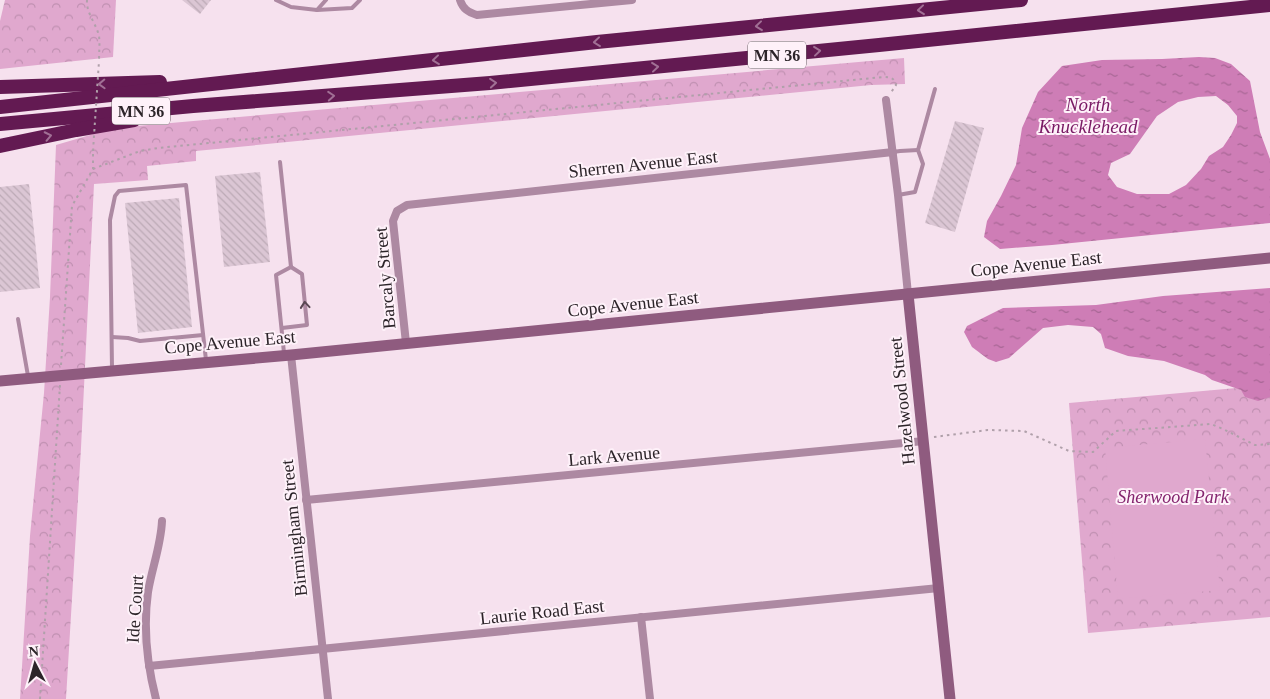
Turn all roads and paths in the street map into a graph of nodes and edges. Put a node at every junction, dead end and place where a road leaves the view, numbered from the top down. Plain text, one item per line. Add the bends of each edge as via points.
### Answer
1 (87, 0) edge
2 (276, 0) edge
3 (326, 0) edge
4 (360, 0) edge
5 (632, 0) edge
6 (1021, 0) edge
7 (461, 4) edge
8 (1270, 5) edge
9 (317, 10) junction
10 (221, 83) junction
11 (0, 87) edge
12 (935, 89) dead end
13 (283, 99) junction
14 (886, 100) joint
15 (0, 107) edge
16 (0, 124) edge
17 (0, 146) edge
18 (918, 150) junction
19 (893, 152) junction
20 (280, 162) dead end
21 (93, 169) junction
22 (898, 194) junction
23 (397, 211) joint
24 (1270, 258) edge
25 (291, 267) junction
26 (908, 294) junction
27 (18, 319) dead end
28 (282, 328) junction
29 (203, 335) junction
30 (112, 337) junction
31 (406, 344) junction
32 (287, 355) junction
33 (206, 362) junction
34 (112, 370) junction
35 (60, 375) junction
36 (28, 378) junction
37 (0, 381) edge
38 (928, 439) junction
39 (1270, 444) edge
40 (306, 500) junction
41 (162, 521) dead end
42 (939, 588) junction
43 (641, 617) junction
44 (323, 649) junction
45 (149, 666) junction
46 (40, 699) edge
47 (156, 699) edge
48 (328, 699) edge
49 (650, 699) edge
50 (950, 699) edge

1 - 21 path, bridge via 86,7 100,47
2 - 9 lane
3 - 9 lane
4 - 9 lane via 352,8
5 - 7 street via 477,15
6 -> 10 highway, MN 36
13 -> 8 highway, MN 36 via 490,83
10 -> 11 highway via 169,81
10 - 15 highway, MN 36
12 - 18 lane
13 - 16 highway, MN 36
17 -> 13 highway via 120,122
14 - 19 street, Hazelwood Street
14 - 21 path via 896,85 891,77 883,76 158,148
18 - 19 lane
18 - 22 lane via 923,164 915,192
19 - 22 street, Hazelwood Street
19 - 23 street, Sherren Avenue East via 407,205
20 - 25 lane
21 - 35 path via 72,206
22 - 26 street, Hazelwood Street
23 - 31 street, Barcaly Street via 393,221
24 - 26 street, Cope Avenue East
25 - 28 lane via 276,275
28 -> 25 lane via 307,325 302,274
26 - 31 street, Cope Avenue East
26 - 38 street, Hazelwood Street
27 - 36 lane
28 - 32 lane
29 - 30 lane via 140,341
29 - 30 lane via 186,184 119,191 115,196 110,220
29 - 33 lane
30 - 34 lane
31 - 32 street, Cope Avenue East
32 - 33 street, Cope Avenue East
32 - 40 street, Birmingham Street
33 - 34 street, Cope Avenue East
34 - 35 street, Cope Avenue East
35 - 36 street, Cope Avenue East
35 - 46 path
36 - 37 street, Cope Avenue East
38 - 39 path via 988,430 1024,431 1069,451 1093,452 1116,431 1211,424 1255,445
38 - 40 street, Lark Avenue
38 - 42 street, Hazelwood Street
40 - 44 street, Birmingham Street
41 - 45 street, Ide Court via 148,594
42 - 43 street, Laurie Road East
42 - 50 street, Hazelwood Street
43 - 44 street, Laurie Road East
43 - 49 street
44 - 45 street, Laurie Road East
44 - 48 street, Birmingham Street
45 - 47 street, Ide Court

